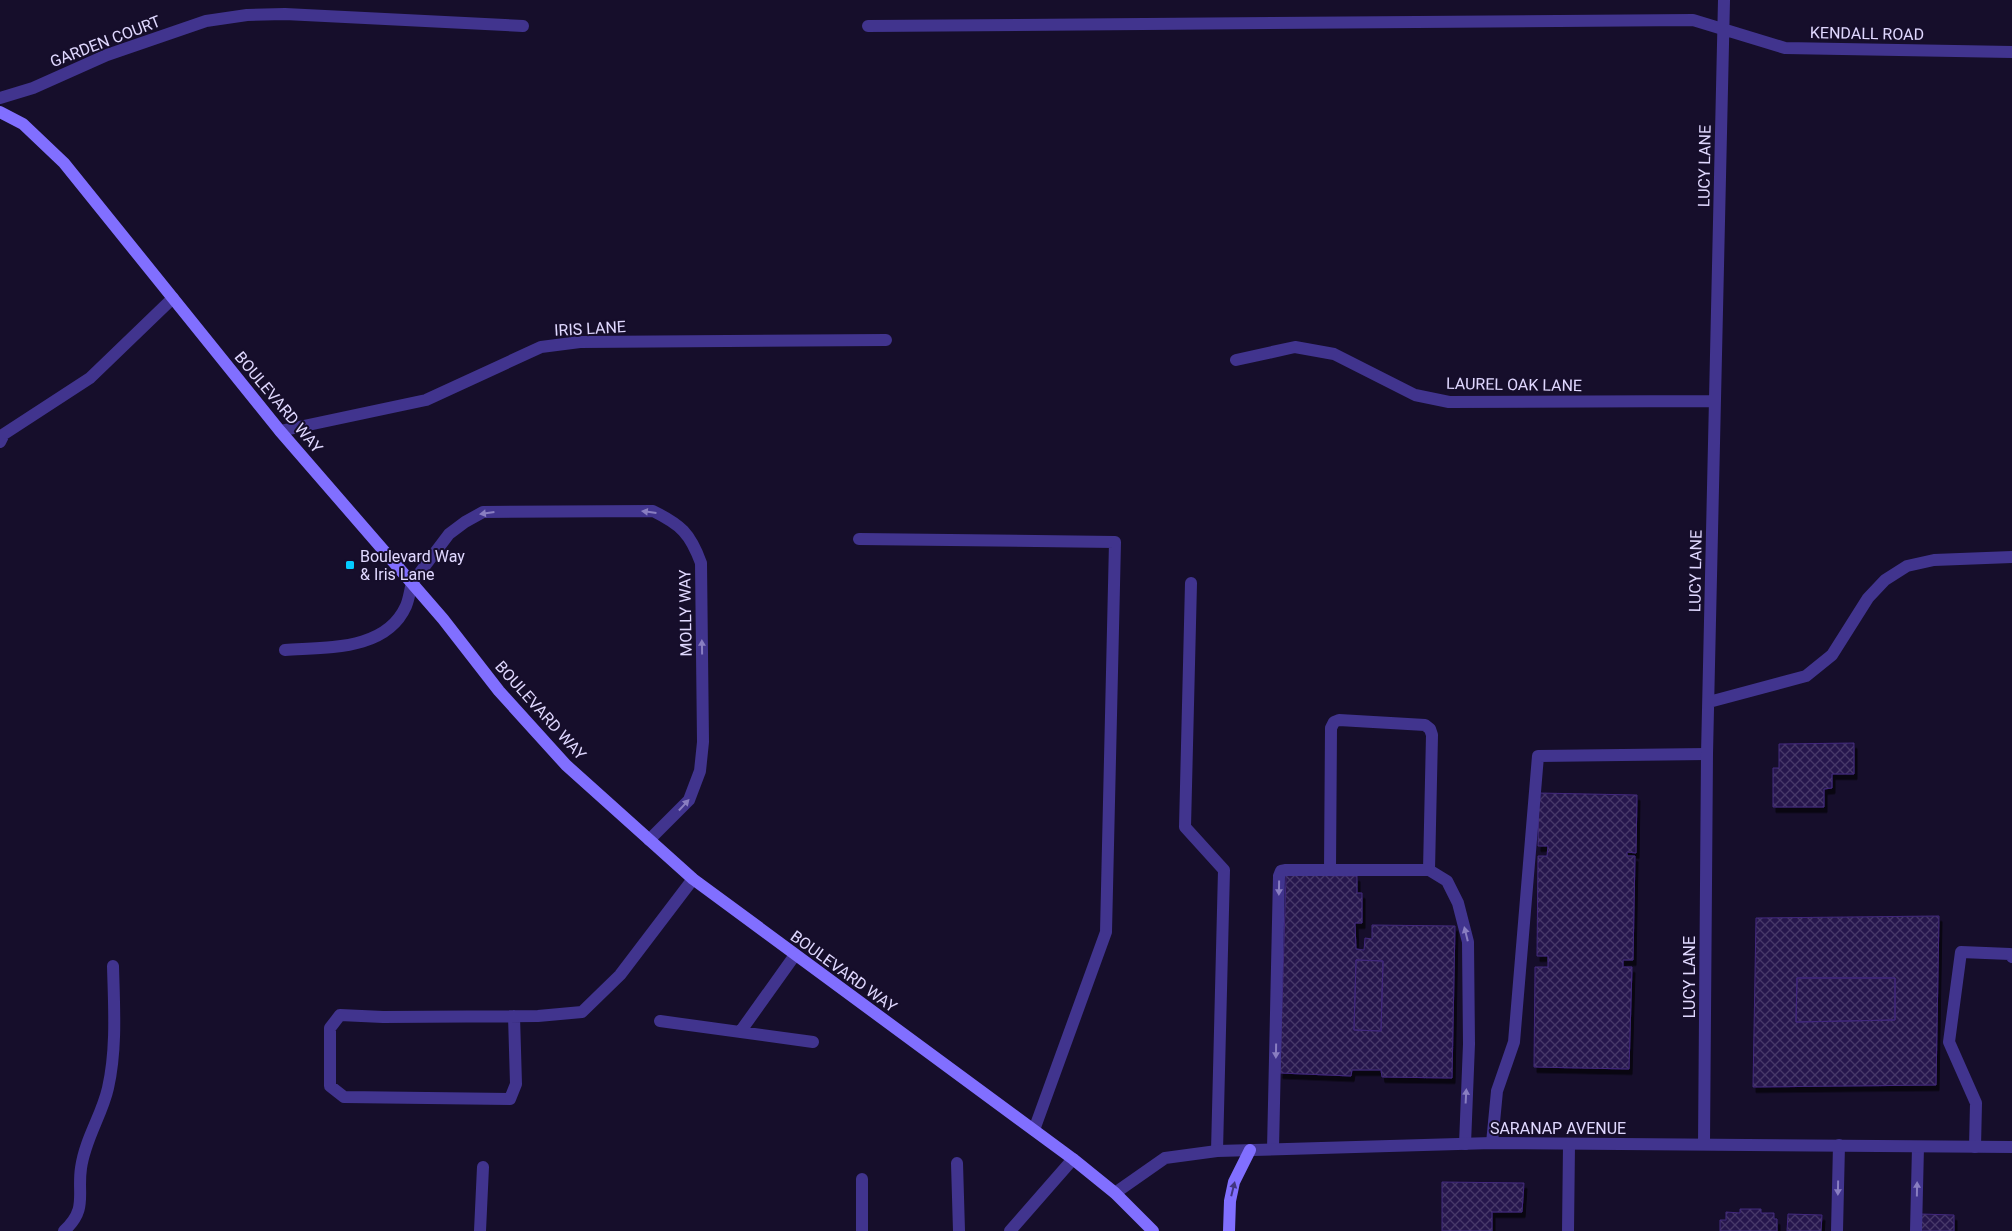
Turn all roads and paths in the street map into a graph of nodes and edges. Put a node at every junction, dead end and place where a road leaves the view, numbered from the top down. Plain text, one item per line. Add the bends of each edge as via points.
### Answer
1 (1724, 0) edge
2 (523, 26) dead end
3 (868, 26) dead end
4 (1723, 31) junction
5 (2012, 52) edge
6 (0, 98) edge
7 (0, 112) edge
8 (173, 298) junction
9 (886, 340) dead end
10 (1236, 360) dead end
11 (1714, 401) junction
12 (280, 431) junction
13 (0, 442) edge
14 (859, 539) dead end
15 (2012, 558) edge
16 (412, 583) junction
17 (1191, 583) dead end
18 (285, 650) dead end
19 (1709, 702) junction
20 (1708, 754) junction
21 (650, 840) junction
22 (1330, 870) junction
23 (1429, 870) junction
24 (693, 879) junction
25 (796, 955) junction
26 (2012, 957) edge
27 (113, 966) dead end
28 (514, 1016) junction
29 (660, 1021) dead end
30 (740, 1032) junction
31 (813, 1042) dead end
32 (1034, 1130) junction
33 (1492, 1143) junction
34 (1465, 1144) junction
35 (1704, 1144) junction
36 (1569, 1145) junction
37 (1839, 1145) junction
38 (1918, 1147) junction
39 (1975, 1147) junction
40 (2012, 1147) edge
41 (1273, 1149) junction
42 (1250, 1150) junction
43 (1217, 1151) junction
44 (1073, 1159) junction
45 (957, 1163) dead end
46 (483, 1167) dead end
47 (862, 1179) dead end
48 (1115, 1193) junction
49 (64, 1231) edge
50 (480, 1231) edge
51 (862, 1231) edge
52 (958, 1231) edge
53 (1010, 1231) edge
54 (1153, 1231) edge
55 (1229, 1231) edge
56 (1568, 1231) edge
57 (1837, 1231) edge
58 (1916, 1231) edge

1 - 4 street, LUCY LANE
2 - 6 street, GARDEN COURT via 285,14 247,15 188,27 107,55 34,88
3 - 4 street, KENDALL ROAD via 1693,20
4 - 5 street, KENDALL ROAD via 1785,48
4 - 11 street, LUCY LANE
7 - 8 street, BOULEVARD WAY via 23,124 64,162
8 - 12 street, BOULEVARD WAY
8 - 13 street via 90,378 4,434
9 - 12 street, IRIS LANE via 580,342 541,347 426,400
10 - 11 street, LAUREL OAK LANE via 1295,347 1334,354 1415,395 1449,402
11 - 19 street, LUCY LANE
12 - 16 street, BOULEVARD WAY
14 - 32 street via 1115,542 1106,932
15 - 19 street via 1934,560 1907,566 1885,580 1868,598 1832,655 1806,676
16 - 18 street via 407,605 398,620 384,633 361,643 338,647
16 - 21 street, BOULEVARD WAY via 499,691 566,766
21 -> 16 street, MOLLY WAY via 689,800 700,771 703,742 701,563 693,542 674,521 652,511 483,512 449,534
17 - 43 street via 1185,826 1224,870
19 - 20 street, LUCY LANE
20 - 33 street via 1538,756 1514,1042 1496,1091
20 - 35 street, LUCY LANE
21 - 24 street, BOULEVARD WAY
22 - 23 street
22 - 23 street via 1331,728 1339,720 1425,725 1430,729
22 -> 41 street via 1286,870 1279,876
34 -> 23 street via 1469,1044 1468,942 1458,903 1447,881
24 - 25 street, BOULEVARD WAY
24 - 28 street via 620,975 582,1012
25 - 30 street
25 - 32 street, BOULEVARD WAY
26 - 39 street via 2010,954 1961,952 1950,1042 1976,1103
27 - 49 street via 114,1042 108,1089 87,1140 81,1168 80,1206 74,1221
28 - 28 street via 340,1015 330,1028 330,1086 344,1097 510,1099 516,1084
29 - 30 street
30 - 31 street
32 - 44 street, BOULEVARD WAY
33 - 34 street, SARANAP AVENUE
33 - 36 street, SARANAP AVENUE
34 - 41 street, SARANAP AVENUE
35 - 36 street, SARANAP AVENUE
35 - 37 street, SARANAP AVENUE
36 - 56 street
37 - 38 street, SARANAP AVENUE
37 -> 57 street
38 - 39 street, SARANAP AVENUE
58 -> 38 street
39 - 40 street, SARANAP AVENUE
41 - 42 street, SARANAP AVENUE
42 - 43 street, SARANAP AVENUE
55 -> 42 street via 1234,1182
43 - 48 street, SARANAP AVENUE via 1166,1158
44 - 48 street, BOULEVARD WAY
44 - 53 street
45 - 52 street
46 - 50 street
47 - 51 street
48 - 54 street, BOULEVARD WAY

